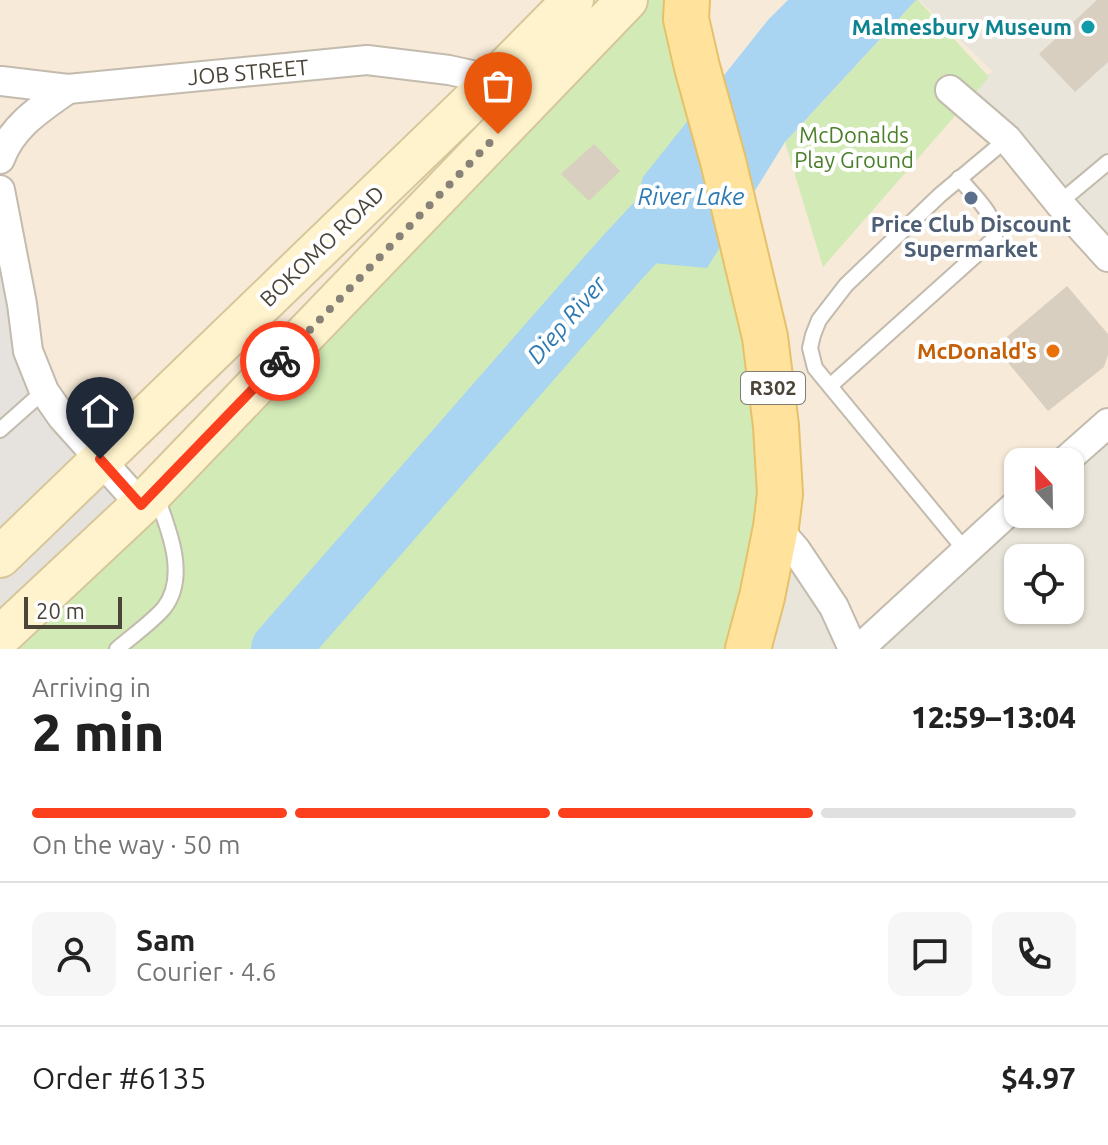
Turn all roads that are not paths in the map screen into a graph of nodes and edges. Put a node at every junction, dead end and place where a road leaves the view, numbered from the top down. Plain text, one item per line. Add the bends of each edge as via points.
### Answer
1 (573, 0) edge
2 (627, 0) edge
3 (681, 6) edge
4 (494, 80) junction
5 (0, 85) edge
6 (68, 89) junction
7 (950, 90) dead end
8 (1007, 139) junction
9 (0, 159) edge
10 (1108, 162) edge
11 (959, 178) junction
12 (0, 190) edge
13 (1059, 203) junction
14 (1108, 257) edge
15 (830, 386) junction
16 (44, 391) junction
17 (1108, 423) edge
18 (0, 430) edge
19 (1080, 448) edge
20 (100, 459) junction
21 (148, 498) junction
22 (1004, 515) edge
23 (776, 527) junction
24 (965, 550) junction
25 (0, 557) edge
26 (0, 637) edge
27 (117, 649) edge
28 (748, 649) edge
29 (856, 649) edge

1 - 4 main road, BOKOMO ROAD
2 - 21 main road
3 - 23 main road, R302 via 765,337 780,494
4 - 6 street, JOB STREET via 367,60
4 - 20 main road, BOKOMO ROAD
5 - 6 street, JOB STREET
6 - 9 street via 18,127
7 - 8 street
8 - 11 lane
8 - 13 street
10 - 13 lane
11 - 15 lane via 846,285 819,320 810,348 815,368
11 - 15 lane via 991,218 995,238
12 - 16 street via 28,351
13 - 14 street
15 - 24 lane
16 - 18 lane
16 - 20 street
17 - 19 street
20 - 21 street
20 - 25 main road, BOKOMO ROAD
21 - 26 main road
21 - 27 lane via 165,520 176,580 165,607
22 - 24 street
23 - 28 main road, R302
23 - 29 street via 834,607
24 - 29 street

